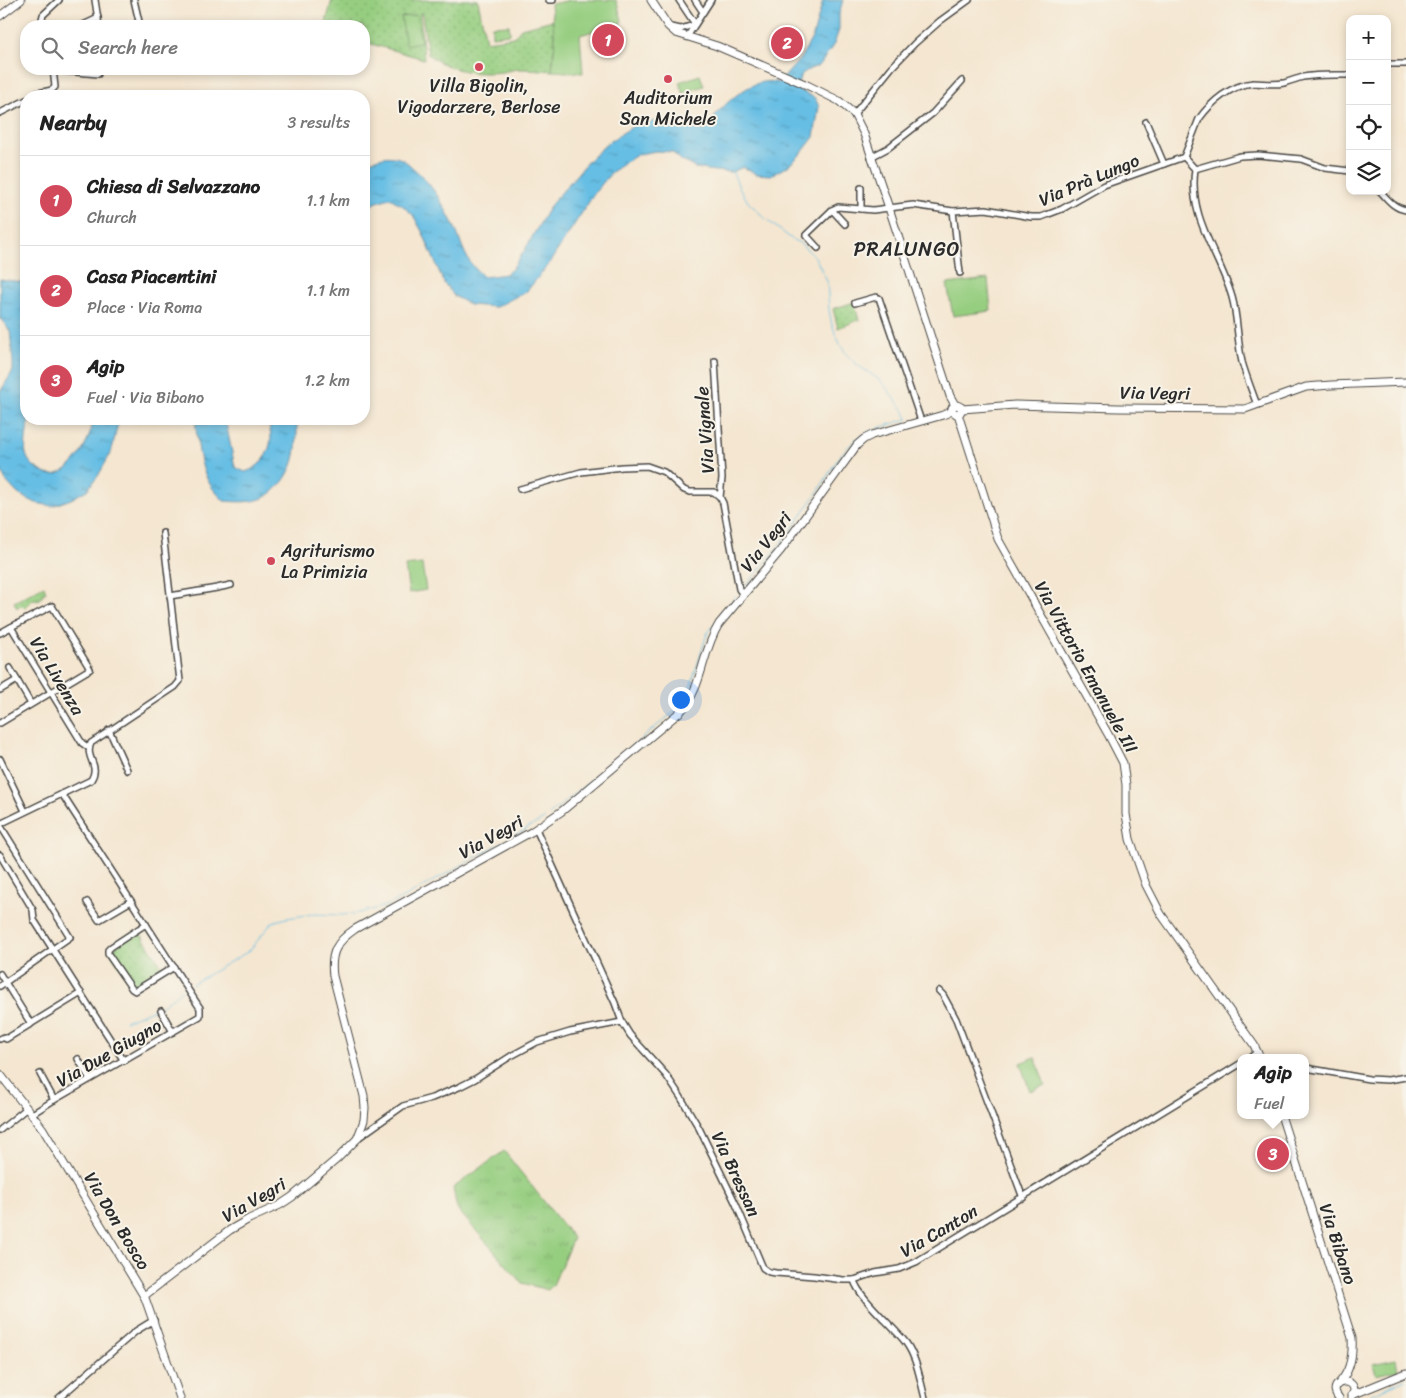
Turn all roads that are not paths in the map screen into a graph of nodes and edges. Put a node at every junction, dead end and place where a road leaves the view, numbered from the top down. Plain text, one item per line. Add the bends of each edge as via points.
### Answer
1 (21, 0) edge
2 (60, 0) edge
3 (95, 0) edge
4 (134, 0) edge
5 (549, 0) edge
6 (553, 0) edge
7 (651, 0) edge
8 (679, 0) edge
9 (695, 0) edge
10 (711, 0) edge
11 (969, 0) edge
12 (703, 12) junction
13 (0, 16) edge
14 (98, 18) joint
15 (42, 20) edge
16 (94, 20) edge
17 (139, 20) edge
18 (694, 24) junction
19 (668, 26) junction
20 (687, 28) junction
21 (683, 36) junction
22 (1391, 64) edge
23 (1406, 64) edge
24 (54, 75) edge
25 (1346, 75) edge
26 (962, 81) dead end
27 (52, 90) edge
28 (20, 103) edge
29 (852, 112) junction
30 (0, 113) edge
31 (1146, 122) dead end
32 (871, 156) junction
33 (1184, 157) junction
34 (1164, 164) junction
35 (1195, 169) junction
36 (1346, 171) edge
37 (861, 188) dead end
38 (1384, 195) edge
39 (889, 208) junction
40 (832, 210) junction
41 (861, 210) junction
42 (1406, 210) edge
43 (953, 211) junction
44 (844, 224) dead end
45 (818, 248) dead end
46 (960, 273) dead end
47 (855, 303) dead end
48 (715, 361) dead end
49 (1406, 382) edge
50 (1257, 405) junction
51 (957, 410) junction
52 (921, 421) junction
53 (520, 489) dead end
54 (720, 497) junction
55 (163, 533) dead end
56 (230, 585) dead end
57 (743, 595) junction
58 (170, 596) junction
59 (11, 627) junction
60 (0, 633) edge
61 (10, 668) dead end
62 (17, 680) junction
63 (0, 690) edge
64 (50, 692) junction
65 (31, 704) junction
66 (0, 723) edge
67 (109, 730) junction
68 (89, 748) junction
69 (0, 759) edge
70 (127, 770) dead end
71 (62, 794) junction
72 (25, 811) junction
73 (0, 825) edge
74 (536, 829) junction
75 (0, 855) edge
76 (131, 901) junction
77 (88, 902) dead end
78 (146, 924) junction
79 (52, 948) junction
80 (174, 967) junction
81 (0, 974) edge
82 (6, 982) junction
83 (0, 986) edge
84 (939, 991) dead end
85 (81, 993) junction
86 (162, 1011) dead end
87 (622, 1022) junction
88 (31, 1024) junction
89 (0, 1031) edge
90 (174, 1032) junction
91 (2, 1038) edge
92 (1258, 1054) edge
93 (78, 1059) dead end
94 (124, 1061) junction
95 (1237, 1066) edge
96 (1309, 1069) edge
97 (0, 1074) edge
98 (40, 1074) dead end
99 (1406, 1077) edge
100 (90, 1079) junction
101 (54, 1100) junction
102 (30, 1111) junction
103 (1282, 1119) edge
104 (0, 1130) edge
105 (356, 1139) junction
106 (1023, 1198) junction
107 (854, 1280) junction
108 (144, 1296) junction
109 (154, 1320) junction
110 (1348, 1372) junction
111 (1406, 1373) edge
112 (1340, 1382) junction
113 (1352, 1385) junction
114 (1365, 1390) junction
115 (1336, 1396) edge
116 (1351, 1397) edge
117 (59, 1398) edge
118 (180, 1398) edge
119 (925, 1398) edge

1 - 13 street
2 - 15 street via 43,15
3 - 14 street
4 - 17 street
5 - 6 street
7 - 19 street
8 - 18 street
9 - 12 street
10 - 12 street
11 - 29 street via 915,43
12 - 18 street
14 - 16 street
18 - 20 street
18 - 21 street
19 - 20 street
19 - 21 street
20 - 21 street
21 - 29 street via 717,46 780,73 839,100
22 - 23 street
24 - 27 street via 55,87
25 - 33 street via 1304,77 1278,84 1253,83 1231,90 1199,119
26 - 32 street via 933,113 888,148
28 - 30 street
29 - 32 street, Via Vittorio Emanuele III
31 - 34 street
32 - 39 street, Via Vittorio Emanuele III
33 - 34 street, Via Prà Lungo
33 - 35 street
34 - 43 street, Via Prà Lungo via 1104,185 1041,217 986,208
35 - 36 street via 1240,156 1258,155 1301,159 1325,168
35 - 50 street via 1197,207 1231,296 1242,363
37 - 41 street
38 - 42 street via 1398,209
39 - 41 street, Via Prà Lungo
39 - 43 street, Via Prà Lungo via 913,205
39 - 51 street, Via Vittorio Emanuele III
40 - 41 street, Via Prà Lungo via 838,207
40 - 44 street
40 - 45 street via 806,235
43 - 46 street
47 - 52 street via 879,298
48 - 54 street, Via Vignale
49 - 50 street, Via Vegri via 1306,387
50 - 51 street, Via Vegri via 1245,409 1015,405
51 - 52 street, Via Vegri
51 - 92 street, Via Vittorio Emanuele III via 998,539 1123,763 1130,839 1146,885 1161,914
52 - 57 street, Via Vegri via 864,439
53 - 54 street, Via Vignale via 581,472 647,466 664,472 684,490 709,491
54 - 57 street, Via Vignale via 739,589
55 - 58 street
56 - 58 street
57 - 74 street, Via Vegri via 712,636 695,692 681,712
58 - 67 street via 180,681
59 - 60 street, Via Livenza
59 - 64 street, Via Livenza
59 - 64 street via 52,606 90,669
61 - 62 street, Via Livenza
62 - 63 street, Via Livenza
62 - 65 street, Via Livenza
64 - 65 street
64 - 68 street, Via Livenza via 82,743
65 - 66 street
67 - 68 street
67 - 70 street
68 - 71 street via 95,774 91,780
69 - 72 street
71 - 72 street
71 - 76 street
72 - 73 street
73 - 79 street via 70,937
74 - 87 street, Via Bressan
74 - 105 street, Via Vegri via 355,929 339,942 331,964 365,1108
75 - 79 street
76 - 77 street via 99,920
76 - 78 street
78 - 80 street
78 - 80 street via 111,947 108,954 134,991
79 - 82 street
79 - 85 street
80 - 90 street, Via Due Giugno via 200,1008 200,1016
81 - 82 street
82 - 83 street
82 - 88 street
84 - 106 street via 956,1019
85 - 88 street
85 - 94 street
86 - 90 street
87 - 105 street via 538,1042 459,1087 403,1106
87 - 107 street, Via Bressan via 630,1036 670,1080 699,1128 763,1268 776,1274
88 - 91 street via 6,1039
89 - 91 street
90 - 94 street, Via Due Giugno
93 - 100 street
94 - 100 street, Via Due Giugno
95 - 106 street, Via Canton
96 - 99 street via 1369,1079
97 - 102 street, Via Don Bosco
98 - 101 street
100 - 101 street, Via Due Giugno
101 - 102 street, Via Due Giugno
102 - 104 street, Via Due Giugno
102 - 108 street, Via Don Bosco
103 - 110 street, Via Bibano via 1352,1338
105 - 108 street, Via Vegri via 292,1197 230,1230
106 - 107 street, Via Canton via 916,1262
107 - 119 street via 860,1292 909,1349
108 - 109 street, Via Don Bosco
109 - 117 street via 136,1331
109 - 118 street, Via Don Bosco
110 - 112 street
110 - 113 street, Via Bibano
111 - 114 street
112 - 113 street via 1347,1381
112 - 115 street via 1336,1386
113 - 114 street
113 - 116 street, Via Bibano
114 - 116 street

